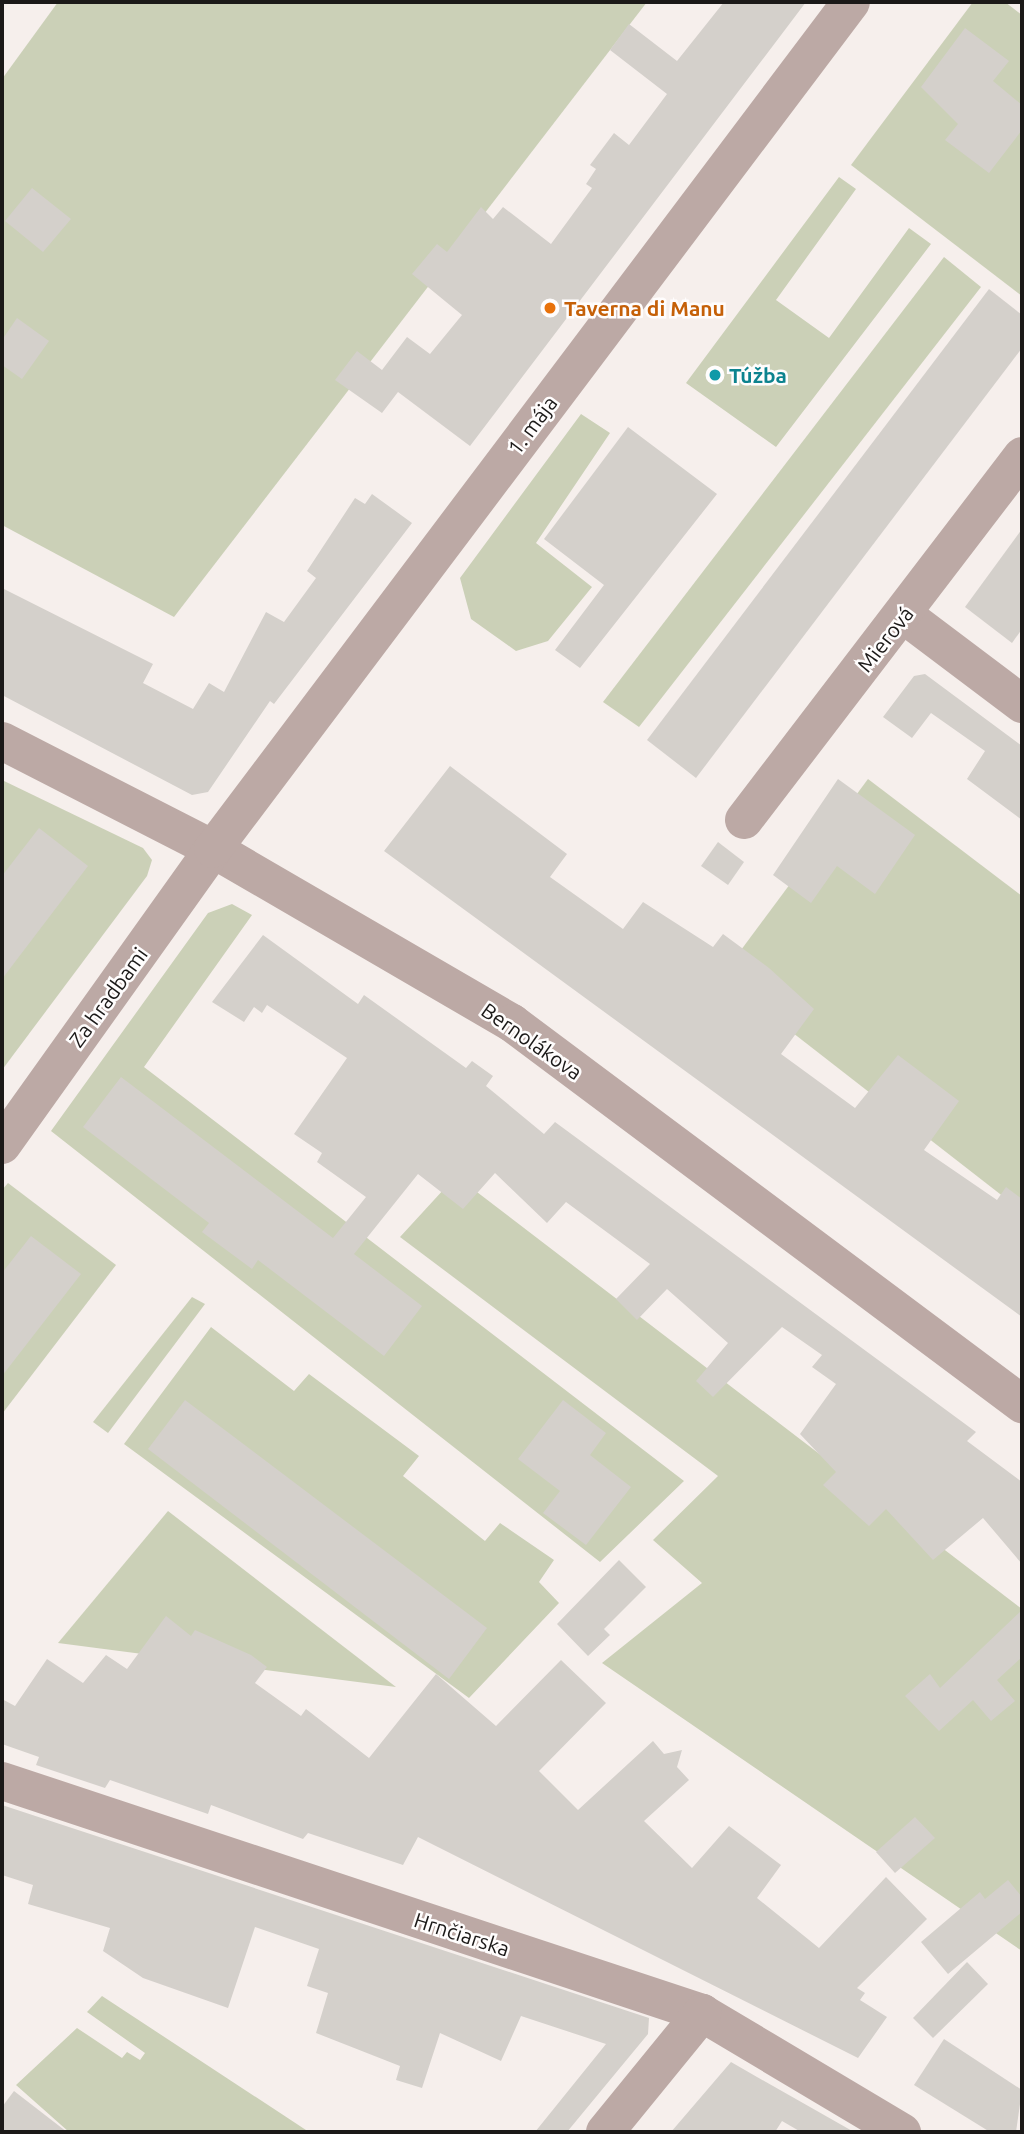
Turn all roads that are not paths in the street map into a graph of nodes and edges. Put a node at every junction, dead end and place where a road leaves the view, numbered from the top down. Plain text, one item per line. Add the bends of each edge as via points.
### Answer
1 (851, 2) edge
2 (1022, 456) edge
3 (904, 615) junction
4 (1022, 704) edge
5 (2, 741) edge
6 (744, 820) dead end
7 (213, 849) junction
8 (2, 1145) edge
9 (1022, 1404) edge
10 (2, 1781) edge
11 (702, 2014) junction
12 (605, 2132) edge
13 (902, 2132) edge

1 - 7 street, 1. mája
2 - 3 street, Mierová
3 - 4 street
3 - 6 street, Mierová
5 - 7 street, Bernolákova
7 - 8 street, Za hradbami
7 - 9 street, Bernolákova via 512,1023
10 - 11 street, Hrnčiarska
11 - 12 street
11 - 13 street, Hrnčiarska

